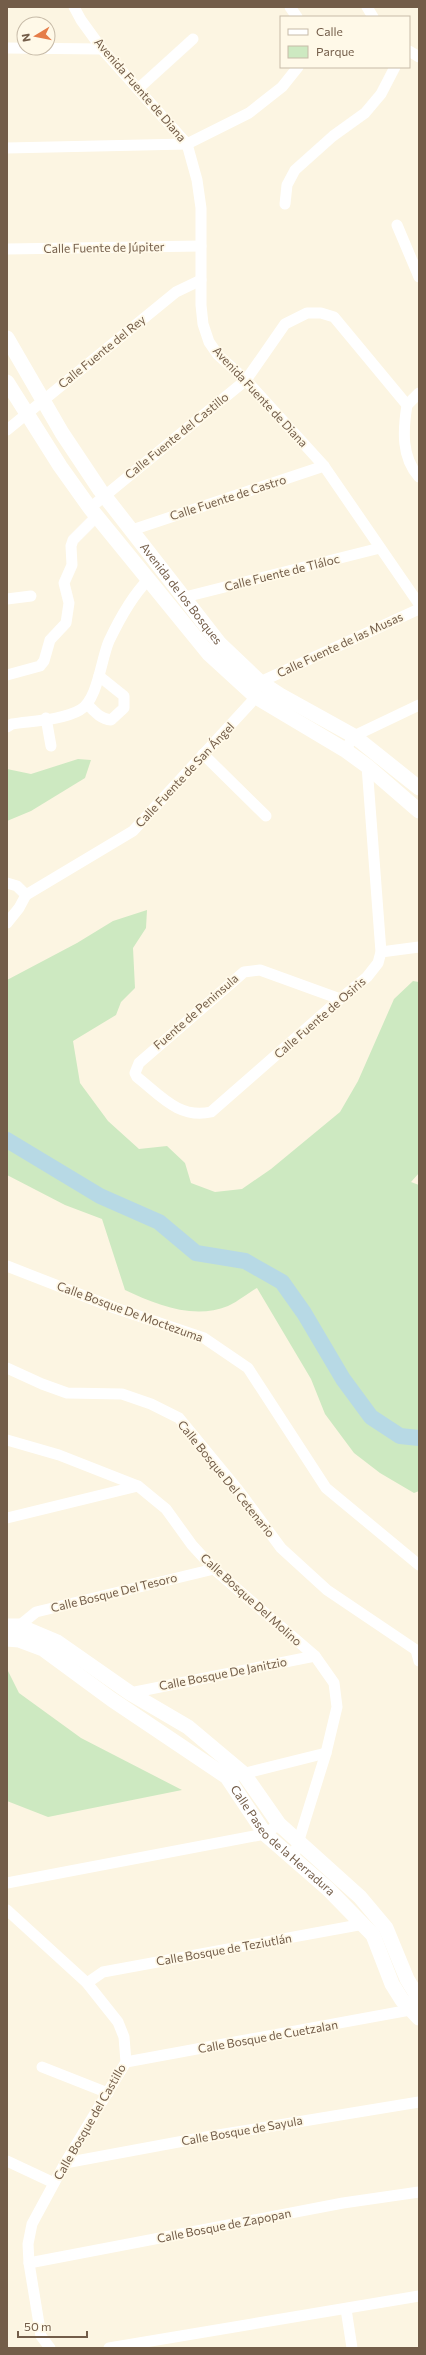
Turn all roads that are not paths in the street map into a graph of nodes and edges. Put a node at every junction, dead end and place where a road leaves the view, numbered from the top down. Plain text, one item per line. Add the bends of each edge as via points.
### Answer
1 (74, 7) edge
2 (290, 7) edge
3 (367, 7) edge
4 (296, 16) edge
5 (372, 16) edge
6 (193, 39) dead end
7 (7, 48) edge
8 (102, 49) junction
9 (410, 52) edge
10 (419, 57) edge
11 (297, 68) edge
12 (394, 68) edge
13 (139, 88) junction
14 (187, 144) junction
15 (7, 148) edge
16 (285, 204) dead end
17 (397, 225) dead end
18 (201, 246) junction
19 (7, 248) edge
20 (419, 277) edge
21 (201, 280) junction
22 (7, 338) edge
23 (246, 380) junction
24 (7, 382) edge
25 (419, 393) edge
26 (43, 399) junction
27 (407, 405) junction
28 (26, 414) junction
29 (7, 430) edge
30 (324, 466) junction
31 (419, 477) edge
32 (104, 496) junction
33 (94, 512) junction
34 (132, 530) junction
35 (380, 548) junction
36 (148, 580) junction
37 (31, 596) dead end
38 (185, 597) junction
39 (7, 599) edge
40 (419, 604) edge
41 (419, 609) edge
42 (7, 675) edge
43 (99, 676) junction
44 (260, 682) junction
45 (256, 697) junction
46 (87, 704) junction
47 (419, 706) edge
48 (46, 718) junction
49 (7, 727) edge
50 (354, 736) junction
51 (51, 746) dead end
52 (345, 750) junction
53 (203, 754) junction
54 (367, 766) junction
55 (419, 788) edge
56 (419, 811) edge
57 (266, 816) dead end
58 (7, 884) edge
59 (26, 895) junction
60 (7, 922) edge
61 (419, 947) edge
62 (381, 952) junction
63 (340, 999) junction
64 (137, 1077) joint
65 (7, 1266) edge
66 (7, 1368) edge
67 (7, 1440) edge
68 (138, 1486) junction
69 (7, 1518) edge
70 (419, 1565) edge
71 (214, 1568) junction
72 (13, 1626) edge
73 (7, 1639) edge
74 (418, 1652) edge
75 (315, 1656) junction
76 (130, 1693) junction
77 (326, 1753) junction
78 (244, 1774) junction
79 (227, 1777) junction
80 (279, 1824) junction
81 (265, 1834) junction
82 (299, 1844) junction
83 (293, 1859) junction
84 (7, 1884) edge
85 (7, 1910) edge
86 (364, 1924) junction
87 (87, 1983) junction
88 (416, 2009) edge
89 (126, 2062) junction
90 (42, 2067) dead end
91 (108, 2094) junction
92 (419, 2102) edge
93 (7, 2161) edge
94 (65, 2163) junction
95 (54, 2183) junction
96 (419, 2192) edge
97 (29, 2263) junction
98 (419, 2296) edge
99 (346, 2308) junction
100 (50, 2348) edge
101 (109, 2348) edge
102 (352, 2348) edge

1 - 8 street, Avenida Fuente de Diana
2 - 4 street
3 - 5 street
6 - 13 street
7 - 8 street
8 - 13 street, Avenida Fuente de Diana
9 - 10 street
11 - 14 street via 282,87 255,109
12 - 16 street via 380,94 365,113 333,136 295,170 287,185
13 - 14 street, Avenida Fuente de Diana
14 - 15 street
14 - 18 street, Avenida Fuente de Diana via 199,194
17 - 20 street
18 - 19 street, Calle Fuente de Júpiter
18 - 21 street, Avenida Fuente de Diana
21 - 23 street, Avenida Fuente de Diana via 203,324 209,342 218,355
21 - 26 street, Calle Fuente del Rey via 176,292
22 - 26 main road, Avenida de los Bosques
23 - 27 street, Calle Fuente del Castillo via 285,324 307,313 321,313 334,317 343,325
23 - 30 street, Avenida Fuente de Diana
23 - 32 street, Calle Fuente del Castillo
24 - 28 main road, Avenida de los Bosques
25 - 27 street
26 - 28 street, Calle Fuente del Rey
26 - 32 main road, Avenida de los Bosques via 62,433
27 - 31 street via 404,436 406,455
28 - 29 street, Calle Fuente del Rey
28 - 33 main road, Avenida de los Bosques
30 - 34 street, Calle Fuente de Castro
30 - 35 street, Avenida Fuente de Diana
32 - 33 street, Calle Fuente del Castillo
32 - 34 main road, Avenida de los Bosques
33 - 36 main road, Avenida de los Bosques
33 - 42 street, Calle Fuente del Castillo via 71,546 72,565 64,583 69,603 66,623 50,640 40,666
34 - 38 main road, Avenida de los Bosques
35 - 38 street, Calle Fuente de Tláloc
35 - 40 street, Avenida Fuente de Diana
36 - 43 street via 134,595 109,642
36 - 45 main road, Avenida de los Bosques via 209,654
37 - 39 street
38 - 44 main road, Avenida de los Bosques via 220,644
41 - 44 street, Calle Fuente de las Musas
43 - 46 street
43 - 46 street via 124,696 124,708 111,720 106,720
44 - 50 main road, Avenida de los Bosques
45 - 52 main road, Avenida de los Bosques
45 - 53 street, Calle Fuente de San Ángel
46 - 48 street via 71,714
47 - 50 street
48 - 49 street
48 - 51 street
50 - 52 street
50 - 55 main road, Avenida de los Bosques
52 - 54 main road, Avenida de los Bosques
53 - 57 street
53 - 59 street, Calle Fuente de San Ángel via 133,832
54 - 56 main road, Avenida de los Bosques
54 - 62 street, Calle Fuente de Osiris
58 - 59 street via 17,886
59 - 60 street, Calle Fuente de San Ángel
61 - 62 street
62 - 63 street, Calle Fuente de Osiris via 378,963 368,978
63 - 64 street, Fuente de Peninsula via 260,970 244,972 139,1062 135,1073
63 - 64 street, Calle Fuente de Osiris via 212,1112 193,1114 181,1111
65 - 70 street, Calle Bosque De Moctezuma via 115,1308 204,1338 248,1368 326,1488
66 - 74 street, Calle Bosque Del Cetenario via 67,1393 122,1394 151,1404 179,1418 239,1491 281,1548 327,1590
67 - 68 street, Calle Bosque Del Molino via 59,1455
68 - 69 street
68 - 71 street, Calle Bosque Del Molino via 166,1509 192,1545
71 - 72 street, Calle Bosque Del Tesoro via 36,1612
71 - 75 street, Calle Bosque Del Molino
72 - 76 main road, Calle Paseo de la Herradura via 57,1642
73 - 79 main road, Calle Paseo de la Herradura via 20,1640 43,1649 111,1699
75 - 76 street, Calle Bosque De Janitzio
75 - 77 street, Calle Bosque Del Molino via 334,1683 337,1707
76 - 78 main road, Calle Paseo de la Herradura via 188,1726
77 - 78 street
77 - 82 street, Calle Bosque Del Molino
78 - 79 street
78 - 80 main road, Calle Paseo de la Herradura
79 - 81 main road, Calle Paseo de la Herradura
80 - 81 street
80 - 82 main road, Calle Paseo de la Herradura
81 - 83 main road, Calle Paseo de la Herradura
81 - 84 street
82 - 83 street, Calle Bosque Del Molino
82 - 88 main road, Calle Paseo de la Herradura via 360,1897 386,1928
83 - 86 main road, Calle Paseo de la Herradura
85 - 87 street, Calle Bosque del Castillo
86 - 87 street, Calle Bosque de Teziutlán via 103,1972
86 - 88 main road, Calle Paseo de la Herradura via 373,1935 392,1984
87 - 89 street, Calle Bosque del Castillo via 118,2022 124,2037
88 - 89 street, Calle Bosque de Cuetzalan
89 - 91 street, Calle Bosque del Castillo
90 - 91 street
91 - 94 street, Calle Bosque del Castillo
92 - 94 street, Calle Bosque de Sayula via 207,2136
93 - 95 street
94 - 95 street, Calle Bosque del Castillo
95 - 97 street, Calle Bosque del Castillo via 32,2224 28,2244
96 - 97 street, Calle Bosque de Zapopan
97 - 100 street, Calle Bosque del Castillo via 41,2336
98 - 99 street
99 - 101 street
99 - 102 street

